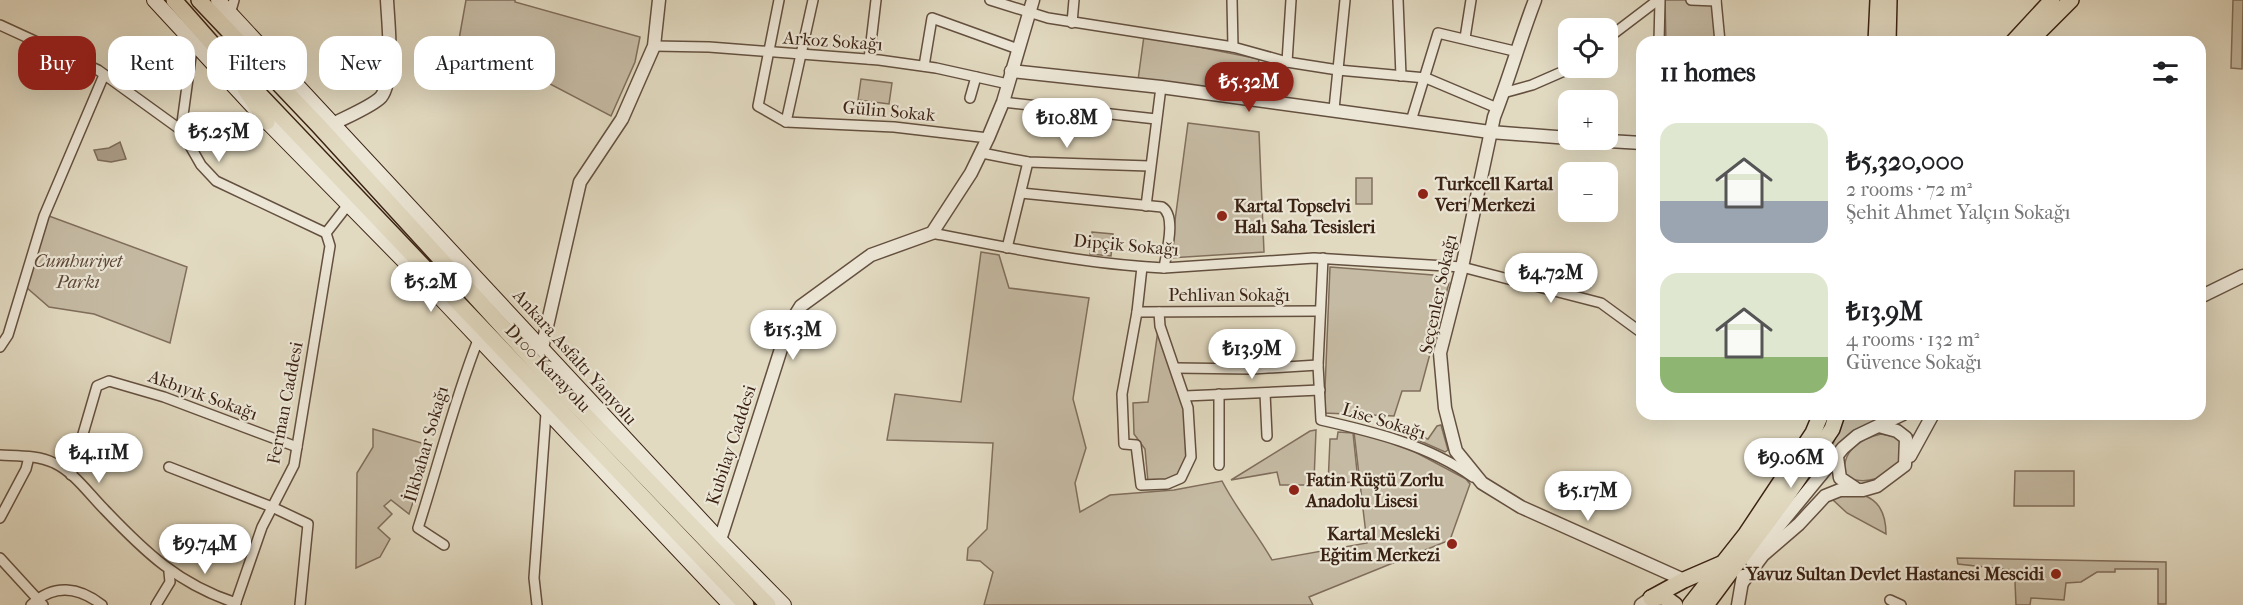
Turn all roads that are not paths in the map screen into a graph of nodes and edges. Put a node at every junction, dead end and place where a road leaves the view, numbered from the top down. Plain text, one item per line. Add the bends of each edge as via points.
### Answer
1 (154, 0) edge
2 (174, 0) edge
3 (199, 0) edge
4 (218, 0) edge
5 (387, 0) edge
6 (659, 0) edge
7 (779, 0) edge
8 (813, 0) edge
9 (876, 0) edge
10 (990, 0) edge
11 (1033, 0) edge
12 (1074, 0) edge
13 (1232, 0) edge
14 (1291, 0) edge
15 (1345, 0) edge
16 (1398, 0) edge
17 (1471, 0) edge
18 (1535, 0) edge
19 (1659, 0) edge
20 (1690, 0) edge
21 (1716, 0) edge
22 (1878, 0) edge
23 (1889, 0) edge
24 (2052, 0) edge
25 (2071, 0) edge
26 (232, 7) edge
27 (1029, 13) junction
28 (1072, 23) junction
29 (0, 26) edge
30 (1618, 31) edge
31 (187, 36) edge
32 (1659, 36) edge
33 (1719, 36) edge
34 (1876, 36) edge
35 (1888, 36) edge
36 (2019, 36) edge
37 (2035, 36) edge
38 (207, 38) edge
39 (1465, 38) junction
40 (195, 44) edge
41 (654, 46) junction
42 (1233, 47) junction
43 (1018, 49) junction
44 (1515, 51) junction
45 (768, 52) junction
46 (801, 54) junction
47 (869, 59) junction
48 (1287, 62) junction
49 (924, 66) junction
50 (1338, 70) junction
51 (1011, 71) junction
52 (1558, 74) edge
53 (104, 75) junction
54 (1401, 76) junction
55 (976, 77) junction
56 (1426, 78) junction
57 (1008, 84) junction
58 (1161, 87) junction
59 (186, 90) edge
60 (246, 90) edge
61 (255, 90) edge
62 (1503, 93) junction
63 (970, 98) dead end
64 (1003, 102) junction
65 (1497, 108) junction
66 (1334, 109) junction
67 (1156, 119) junction
68 (1411, 121) junction
69 (267, 122) junction
70 (786, 122) junction
71 (333, 124) junction
72 (181, 130) junction
73 (1490, 132) junction
74 (1558, 137) edge
75 (988, 138) junction
76 (1618, 142) edge
77 (1636, 143) edge
78 (982, 153) junction
79 (1028, 162) junction
80 (1149, 166) junction
81 (1022, 192) junction
82 (347, 206) junction
83 (1146, 206) junction
84 (326, 233) junction
85 (932, 233) junction
86 (1007, 248) junction
87 (1323, 258) junction
88 (1142, 267) junction
89 (1462, 267) junction
90 (1164, 268) junction
91 (2243, 276) edge
92 (2206, 294) edge
93 (1320, 311) junction
94 (1137, 312) junction
95 (1159, 312) junction
96 (1636, 329) edge
97 (478, 340) junction
98 (0, 347) edge
99 (542, 348) junction
100 (1318, 365) junction
101 (1176, 368) junction
102 (1320, 390) junction
103 (1264, 393) junction
104 (1219, 394) junction
105 (1185, 396) junction
106 (546, 413) junction
107 (1818, 420) edge
108 (1834, 420) edge
109 (1891, 420) edge
110 (1930, 420) edge
111 (1879, 426) junction
112 (1267, 436) dead end
113 (297, 447) junction
114 (0, 455) edge
115 (30, 457) junction
116 (1837, 457) junction
117 (1219, 465) dead end
118 (1905, 465) junction
119 (169, 468) dead end
120 (71, 475) junction
121 (1482, 483) junction
122 (1863, 490) junction
123 (272, 507) junction
124 (0, 518) edge
125 (715, 536) junction
126 (444, 545) dead end
127 (0, 558) edge
128 (1721, 564) junction
129 (4, 569) edge
130 (169, 572) junction
131 (1684, 580) junction
132 (1742, 583) junction
133 (752, 589) junction
134 (1890, 600) dead end
135 (1646, 602) edge
136 (38, 603) edge
137 (236, 604) edge
138 (102, 605) edge
139 (156, 605) edge
140 (300, 605) edge
141 (537, 605) edge
142 (730, 605) edge
143 (746, 605) edge
144 (768, 605) edge
145 (784, 605) edge
146 (1675, 605) edge
147 (1690, 605) edge
148 (1706, 605) edge
149 (1738, 605) edge
150 (1900, 605) edge

1 - 31 main road
2 - 38 main road, D100 Karayolu
3 - 133 main road, D100 Karayolu via 541,369
4 - 26 main road, Ankara Asfaltı Yanyolu
5 - 71 street via 388,60 381,97
6 - 41 street
7 - 45 street
8 - 46 street
9 - 47 street
10 - 27 street
11 - 27 street
12 - 28 street
13 - 42 street
14 - 48 street
15 - 50 street
16 - 54 street
17 - 39 street
18 - 44 street, Seçenler Sokağı
19 - 30 street
19 - 32 street
20 - 21 street
21 - 33 street
22 - 34 main road
23 - 35 main road
24 - 36 main road
25 - 37 main road
26 - 71 main road, Ankara Asfaltı Yanyolu
27 - 28 street
27 - 43 street
28 - 42 street
29 - 53 street
39 - 44 street
39 - 56 street via 1438,33
40 - 69 main road
41 - 45 street, Arkoz Sokağı
41 - 99 street via 622,119 580,182
42 - 48 street
43 - 49 street via 932,18
43 - 51 street
44 - 62 street, Seçenler Sokağı
45 - 46 street, Arkoz Sokağı
45 - 70 street via 758,106
46 - 47 street, Arkoz Sokağı
46 - 70 street
47 - 49 street, Arkoz Sokağı
48 - 50 street
49 - 55 street, Arkoz Sokağı
50 - 54 street
50 - 66 street
51 - 57 street
51 - 58 street
52 - 62 street
53 - 72 street
53 - 98 street via 44,216 8,335
54 - 56 street
55 - 57 street, Arkoz Sokağı
55 - 63 street
56 - 65 street
56 - 68 street
57 - 64 street
58 - 66 street
58 - 67 street
59 - 72 street
60 - 69 main road
61 - 143 main road, D100 Karayolu
62 - 65 street, Seçenler Sokağı
64 - 67 street
64 - 75 street
65 - 73 street, Seçenler Sokağı
66 - 68 street
67 - 80 street
68 - 73 street
69 - 82 main road
70 - 75 street, Gülin Sokak via 894,127
71 - 99 main road, Ankara Asfaltı Yanyolu
72 - 84 street via 201,165 216,181
73 - 74 street
73 - 89 street, Seçenler Sokağı
75 - 78 street
76 - 77 street
78 - 79 street
78 - 85 street
79 - 80 street
79 - 81 street
80 - 83 street
81 - 83 street
81 - 86 street
82 - 84 street
82 - 97 main road
83 - 90 street via 1162,207 1169,214
84 - 113 street, Ferman Caddesi via 330,246
85 - 86 street, Dipçik Sokağı
85 - 125 street, Kubilay Caddesi via 871,255 801,306 788,327
86 - 88 street, Dipçik Sokağı
87 - 89 street, Dipçik Sokağı
87 - 90 street, Dipçik Sokağı
87 - 93 street, Lise Sokağı
88 - 90 street, Dipçik Sokağı
88 - 94 street
89 - 96 street, Dipçik Sokağı via 1601,303
89 - 121 street, Seçenler Sokağı via 1440,353 1445,408 1455,451
91 - 92 street
93 - 95 street, Pehlivan Sokağı
93 - 100 street, Lise Sokağı
94 - 95 street, Pehlivan Sokağı
94 - 105 street via 1122,394 1124,444 1136,445 1141,485 1167,484 1181,478 1191,457
95 - 101 street via 1160,326
97 - 106 main road
97 - 126 street, İlkbahar Sokağı via 458,390 445,446 418,528
99 - 125 main road, Ankara Asfaltı Yanyolu
100 - 101 street
100 - 102 street, Lise Sokağı
101 - 105 street
102 - 103 street
102 - 121 street, Lise Sokağı via 1321,420 1398,439 1456,465
103 - 104 street
103 - 112 street
104 - 105 street
104 - 117 street
106 - 141 street via 534,578
106 - 142 main road
107 - 128 main road via 1746,534
108 - 148 main road via 1784,500
109 - 111 street
110 - 118 street
111 - 116 street via 1857,436
111 - 118 street via 1906,438
113 - 120 street, Akbıyık Sokağı via 109,381 97,386
113 - 123 street, Ferman Caddesi via 294,465
114 - 115 street
115 - 120 street via 55,463
115 - 124 street
116 - 122 street via 1840,478
116 - 132 street via 1759,548
118 - 122 street via 1890,478
119 - 123 street
120 - 130 street
121 - 131 street, Seçenler Sokağı via 1521,507
122 - 132 street via 1840,490 1825,496 1763,555
123 - 137 street, Ferman Caddesi
123 - 140 street via 308,524
125 - 133 main road
125 - 145 main road, Ankara Asfaltı Yanyolu
127 - 129 street
128 - 131 main road
128 - 147 main road
129 - 136 street
130 - 137 street
130 - 139 street via 170,582
131 - 135 main road
132 - 149 street
133 - 144 main road, D100 Karayolu
134 - 150 street
135 - 146 main road via 1664,597
136 - 138 street via 51,590 80,591

